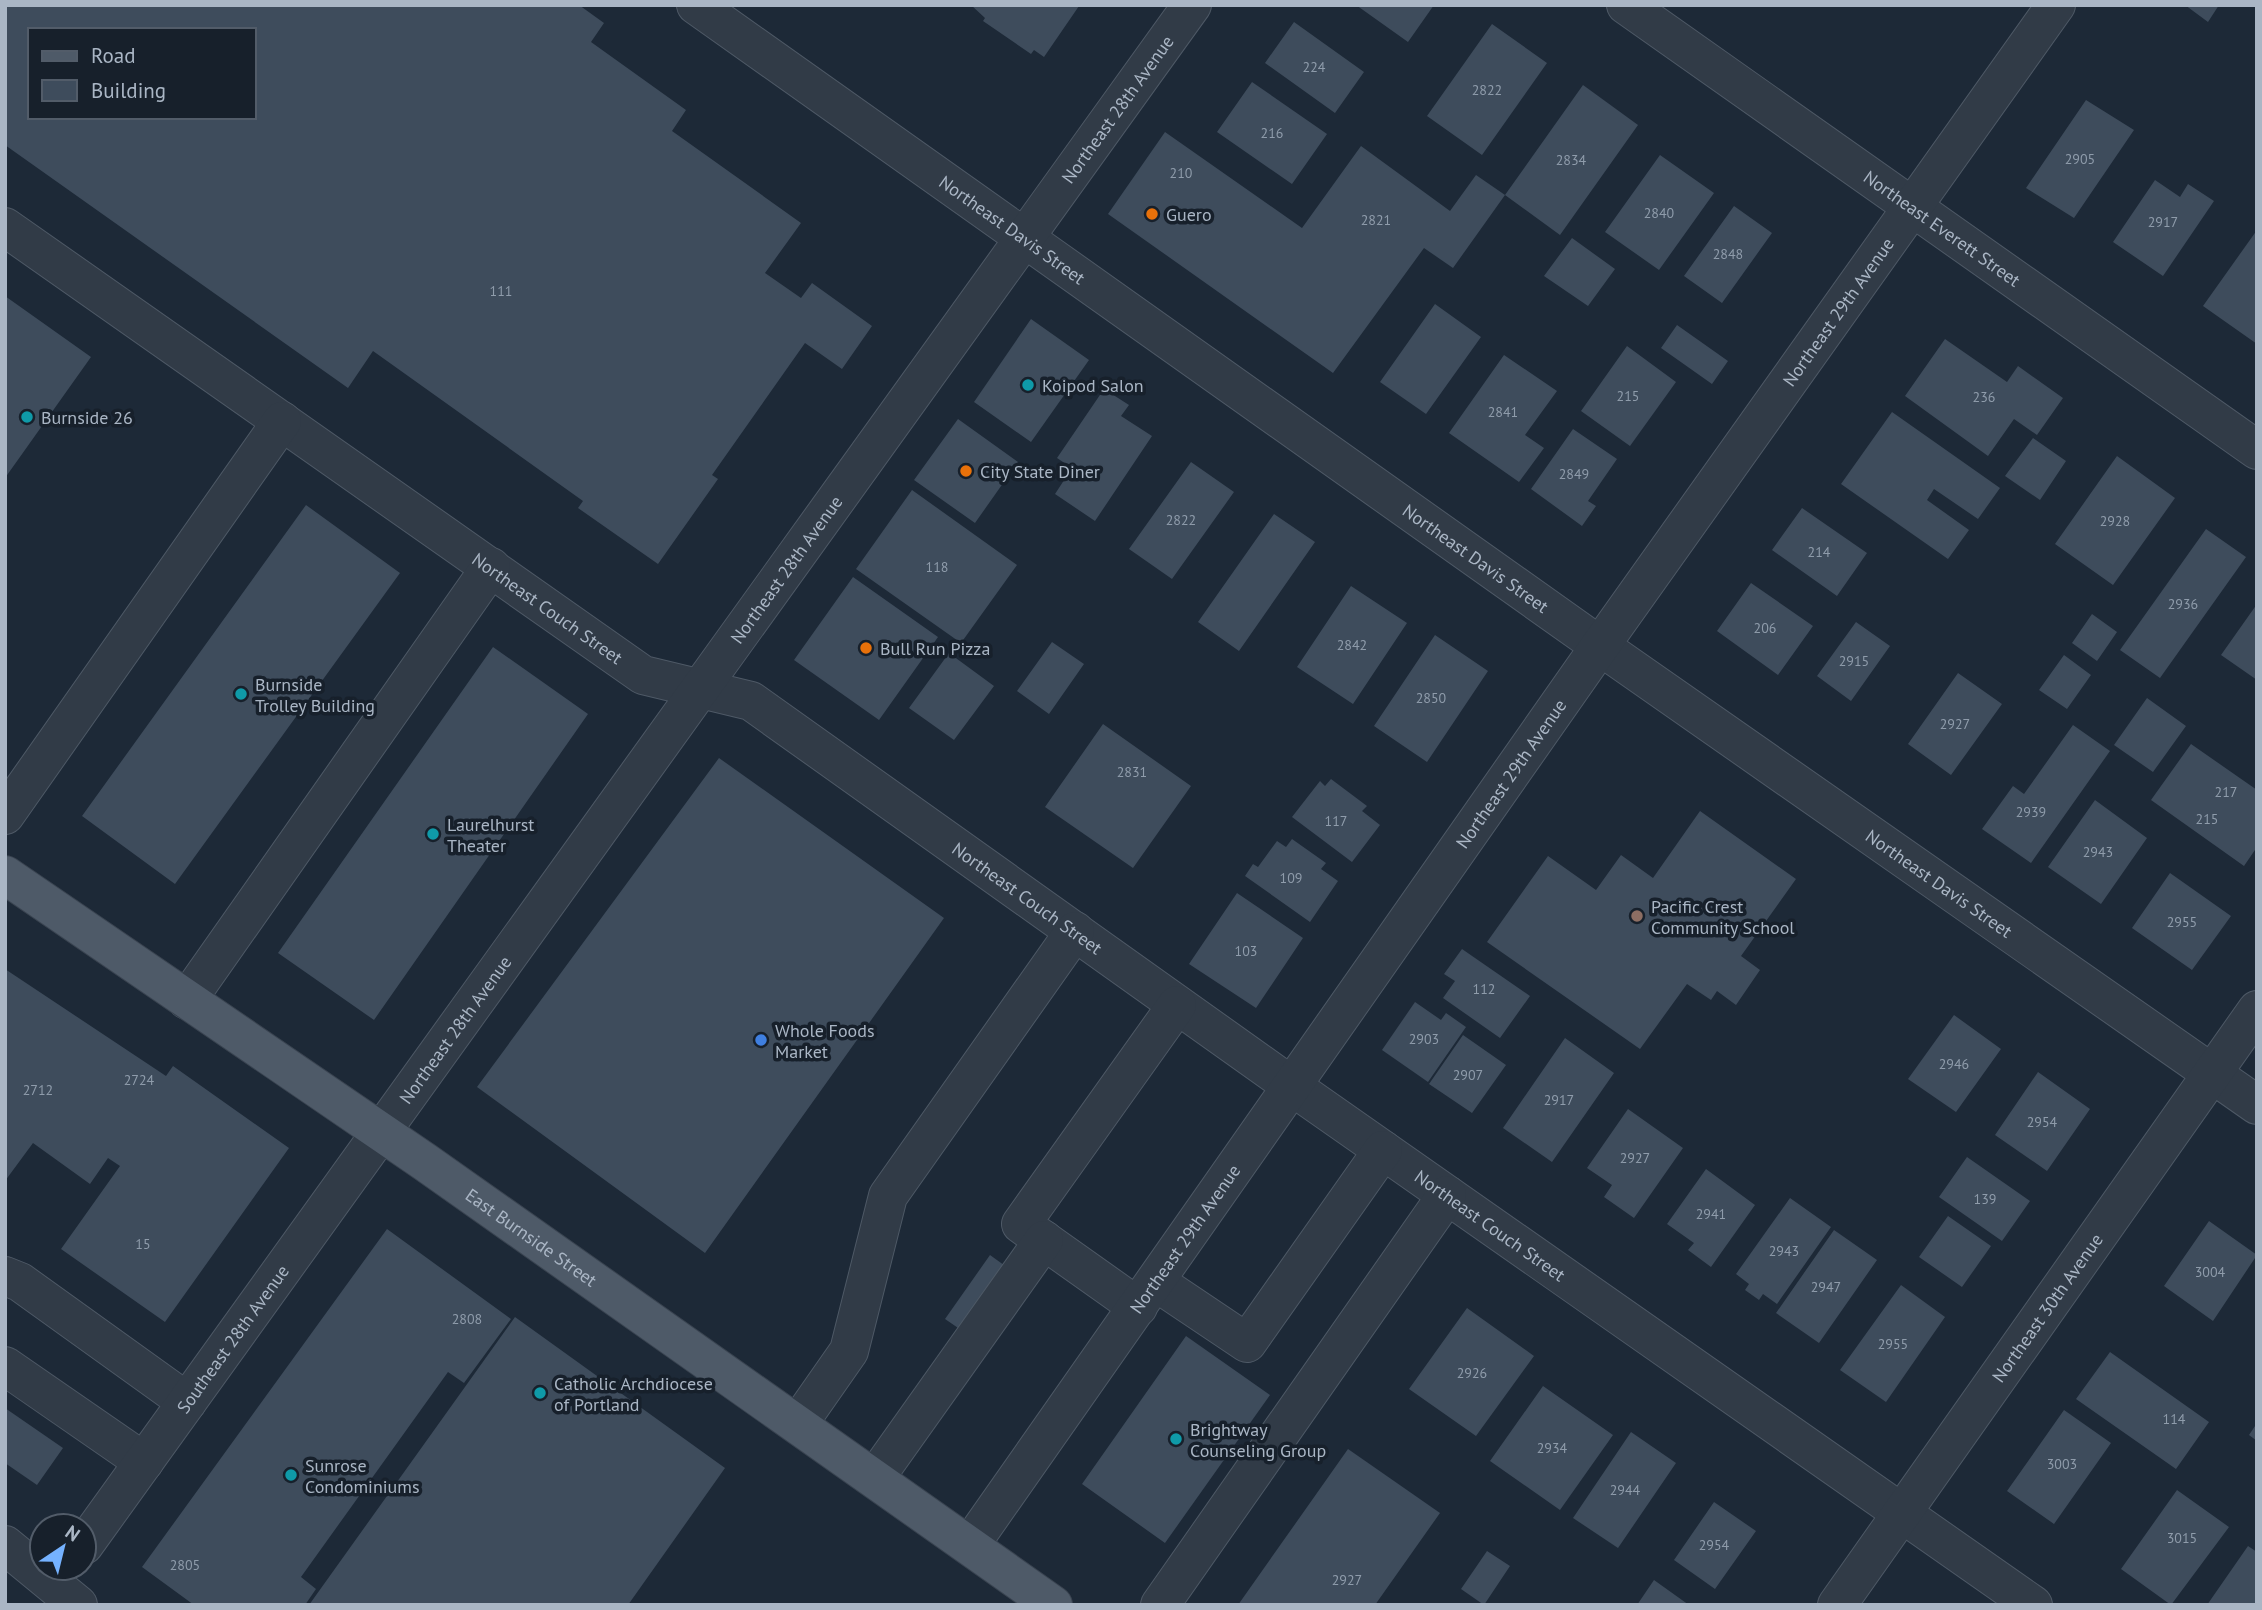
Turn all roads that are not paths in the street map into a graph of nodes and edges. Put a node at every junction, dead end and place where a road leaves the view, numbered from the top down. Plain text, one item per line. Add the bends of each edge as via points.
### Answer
1 (696, 5) edge
2 (1192, 5) edge
3 (1626, 5) edge
4 (2056, 5) edge
5 (1912, 209) junction
6 (5, 227) edge
7 (1024, 240) junction
8 (282, 421) junction
9 (2257, 450) edge
10 (491, 567) junction
11 (1600, 646) junction
12 (702, 689) junction
13 (5, 815) edge
14 (5, 875) edge
15 (1075, 931) junction
16 (187, 1000) junction
17 (1177, 1004) junction
18 (2257, 1010) edge
19 (2212, 1073) junction
20 (1293, 1087) junction
21 (2257, 1105) edge
22 (381, 1133) junction
23 (1383, 1150) junction
24 (1447, 1195) junction
25 (1044, 1240) junction
26 (5, 1276) edge
27 (1147, 1294) junction
28 (5, 1366) edge
29 (187, 1402) junction
30 (798, 1424) junction
31 (144, 1462) junction
32 (875, 1478) junction
33 (1902, 1512) junction
34 (98, 1526) edge
35 (5, 1545) edge
36 (970, 1545) junction
37 (61, 1591) edge
38 (1053, 1605) edge
39 (1160, 1605) edge
40 (1837, 1605) edge
41 (2033, 1605) edge

1 - 7 street, Northeast Davis Street
2 - 7 street, Northeast 28th Avenue
3 - 5 street, Northeast Everett Street
4 - 5 street, Northeast 29th Avenue
5 - 9 street, Northeast Everett Street
5 - 11 street, Northeast 29th Avenue
6 - 8 street, Northeast Couch Street
7 - 11 street, Northeast Davis Street
7 - 12 street, Northeast 28th Avenue
8 - 10 street, Northeast Couch Street
8 - 13 street
10 - 12 street, Northeast Couch Street via 643,675
10 - 16 street
11 - 19 street, Northeast Davis Street
11 - 20 street, Northeast 29th Avenue
12 - 15 street, Northeast Couch Street via 751,701
12 - 22 street, Northeast 28th Avenue
14 - 16 main road, East Burnside Street
15 - 17 street, Northeast Couch Street
15 - 30 street via 888,1196 849,1350
16 - 22 main road, East Burnside Street
17 - 20 street, Northeast Couch Street
17 - 25 street via 1021,1224
18 - 19 street, Northeast 30th Avenue
19 - 21 street, Northeast Davis Street
19 - 33 street, Northeast 30th Avenue
20 - 23 street, Northeast Couch Street
20 - 27 street, Northeast 29th Avenue
22 - 29 street, Southeast 28th Avenue
22 - 30 main road, East Burnside Street
23 - 24 street, Northeast Couch Street
23 - 27 street via 1247,1343
24 - 33 street, Northeast Couch Street
24 - 39 street
25 - 27 street
25 - 32 street
26 - 29 street via 20,1282
27 - 36 street, Northeast 29th Avenue
28 - 31 street
29 - 31 street, Southeast 28th Avenue
30 - 32 main road, East Burnside Street
31 - 34 street, Southeast 28th Avenue
32 - 36 main road, East Burnside Street
33 - 40 street, Northeast 30th Avenue
33 - 41 street, Northeast Couch Street
35 - 37 street
36 - 38 main road, East Burnside Street

